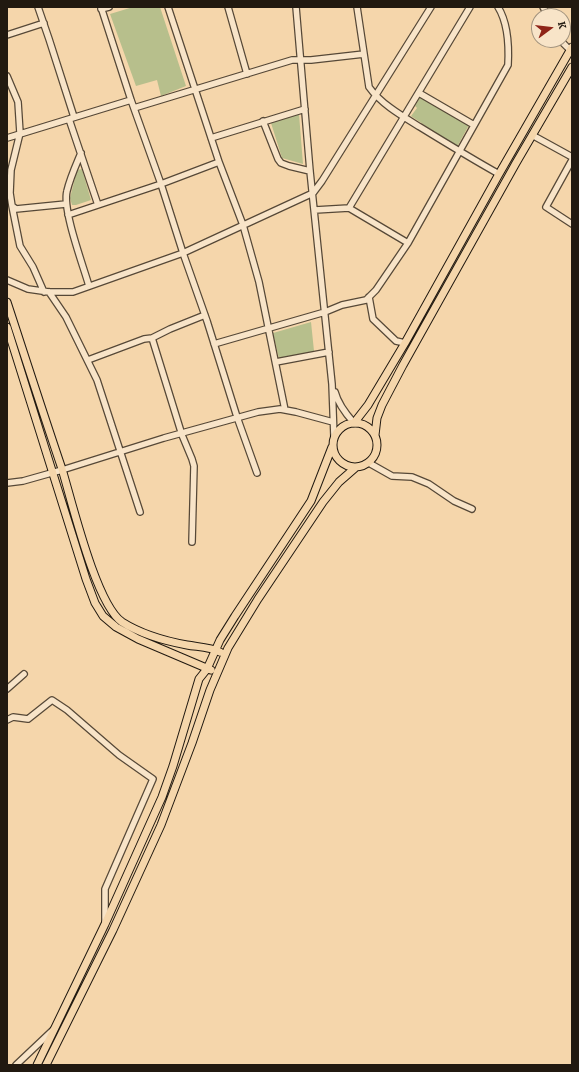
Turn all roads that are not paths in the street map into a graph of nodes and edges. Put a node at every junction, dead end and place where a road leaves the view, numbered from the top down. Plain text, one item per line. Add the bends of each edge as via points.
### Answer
1 (38, 7) edge
2 (109, 7) edge
3 (168, 7) edge
4 (228, 7) edge
5 (296, 7) edge
6 (358, 7) edge
7 (431, 7) edge
8 (470, 7) edge
9 (498, 7) edge
10 (101, 8) edge
11 (44, 23) junction
12 (7, 35) edge
13 (571, 48) edge
14 (364, 54) junction
15 (301, 59) junction
16 (572, 67) edge
17 (247, 74) junction
18 (7, 76) edge
19 (196, 89) junction
20 (419, 92) junction
21 (375, 96) junction
22 (130, 100) junction
23 (134, 108) junction
24 (305, 109) junction
25 (404, 116) junction
26 (72, 118) junction
27 (263, 121) junction
28 (474, 125) junction
29 (20, 134) junction
30 (532, 135) junction
31 (7, 138) edge
32 (211, 138) junction
33 (459, 152) junction
34 (80, 153) junction
35 (572, 159) edge
36 (219, 162) junction
37 (310, 171) junction
38 (499, 174) junction
39 (161, 184) junction
40 (313, 193) junction
41 (66, 204) junction
42 (98, 205) junction
43 (12, 206) junction
44 (348, 208) junction
45 (315, 210) junction
46 (68, 215) junction
47 (572, 224) edge
48 (243, 225) junction
49 (408, 243) junction
50 (183, 254) junction
51 (7, 280) edge
52 (90, 286) junction
53 (47, 292) junction
54 (369, 297) junction
55 (7, 302) edge
56 (325, 312) junction
57 (205, 315) junction
58 (7, 327) edge
59 (269, 329) junction
60 (152, 338) junction
61 (405, 343) junction
62 (214, 344) junction
63 (329, 352) junction
64 (88, 360) junction
65 (276, 362) junction
66 (332, 384) junction
67 (285, 410) junction
68 (237, 417) junction
69 (333, 422) junction
70 (354, 423) junction
71 (182, 433) junction
72 (374, 435) junction
73 (334, 437) junction
74 (332, 448) junction
75 (121, 452) junction
76 (369, 463) junction
77 (355, 468) junction
78 (62, 470) junction
79 (53, 473) junction
80 (257, 473) dead end
81 (7, 483) edge
82 (472, 509) dead end
83 (140, 512) dead end
84 (192, 542) dead end
85 (215, 650) junction
86 (225, 655) junction
87 (207, 669) junction
88 (217, 672) junction
89 (24, 674) dead end
90 (7, 689) edge
91 (7, 720) edge
92 (105, 924) junction
93 (54, 1029) junction
94 (16, 1065) edge
95 (37, 1065) edge
96 (46, 1065) edge

1 - 11 street
2 - 10 street
3 - 19 street
4 - 17 street
5 - 15 street
6 - 14 street
7 - 21 street
8 - 20 street
9 - 28 street via 504,23 509,54 508,66
10 - 22 street
11 - 12 street
11 - 26 street
13 - 38 main road
14 - 15 street
14 - 21 street via 369,87
15 - 17 street
15 - 24 street
16 - 30 main road
17 - 19 street
18 - 29 street via 18,102
19 - 23 street
19 - 32 street
20 - 25 street
20 - 28 street
21 - 25 street
21 - 40 street
22 - 23 street
22 - 26 street
23 - 39 street
24 - 27 street
24 - 37 street
25 - 33 street
25 - 44 street
26 - 29 street
26 - 34 street
27 - 32 street
27 - 37 street via 281,163
28 - 33 street
29 - 31 street
29 - 43 street via 11,170
30 - 35 street
30 - 72 main road via 382,405
32 - 36 street
33 - 38 street
33 - 49 street
34 - 41 street via 67,191
34 - 42 street
35 - 47 street via 546,207
36 - 39 street
36 - 48 street
37 - 40 street
38 - 61 main road
39 - 42 street
39 - 50 street
40 - 45 street
40 - 48 street
41 - 43 street via 16,209
41 - 46 street
42 - 46 street
43 - 53 street via 20,246
44 - 45 street
44 - 49 street
45 - 56 street
46 - 52 street
48 - 50 street
48 - 59 street
49 - 54 street
50 - 52 street
50 - 57 street
51 - 53 street via 28,290
52 - 53 street via 73,292
53 - 64 street via 66,317
54 - 56 street
54 - 61 street via 373,319 396,341
55 - 78 main road
56 - 59 street
56 - 63 street
57 - 60 street
57 - 62 street
58 - 79 main road
59 - 62 street
59 - 65 street
60 - 64 street
60 - 71 street
61 - 70 main road via 368,405
62 - 68 street
63 - 65 street
63 - 66 street
64 - 75 street
65 - 67 street
66 - 69 street
66 - 70 street via 336,398
67 - 68 street
67 - 69 street
68 - 71 street
68 - 80 street
69 - 73 street
70 - 72 main road via 364,425
70 - 73 main road via 343,426
71 - 75 street
71 - 84 street via 194,466
72 - 76 main road via 377,442 376,450
73 - 74 main road
74 - 77 main road via 340,463
74 - 85 main road via 311,501
75 - 78 street
75 - 83 street
76 - 77 main road
76 - 82 street via 392,476 412,477 429,484 454,501
77 - 86 main road via 339,482 324,502 258,599
78 - 79 street
78 - 85 main road via 93,571 111,610 121,621 143,633 166,641
79 - 81 street
79 - 87 main road via 86,579 103,616 116,627
85 - 86 main road
85 - 87 main road
86 - 88 main road
87 - 88 main road
87 - 92 main road via 199,679 180,746 162,796
88 - 96 main road via 161,825 113,930
89 - 90 street
91 - 92 street via 13,717 28,719 52,700 119,755 153,779 105,889
92 - 93 main road
93 - 94 street
93 - 95 main road

